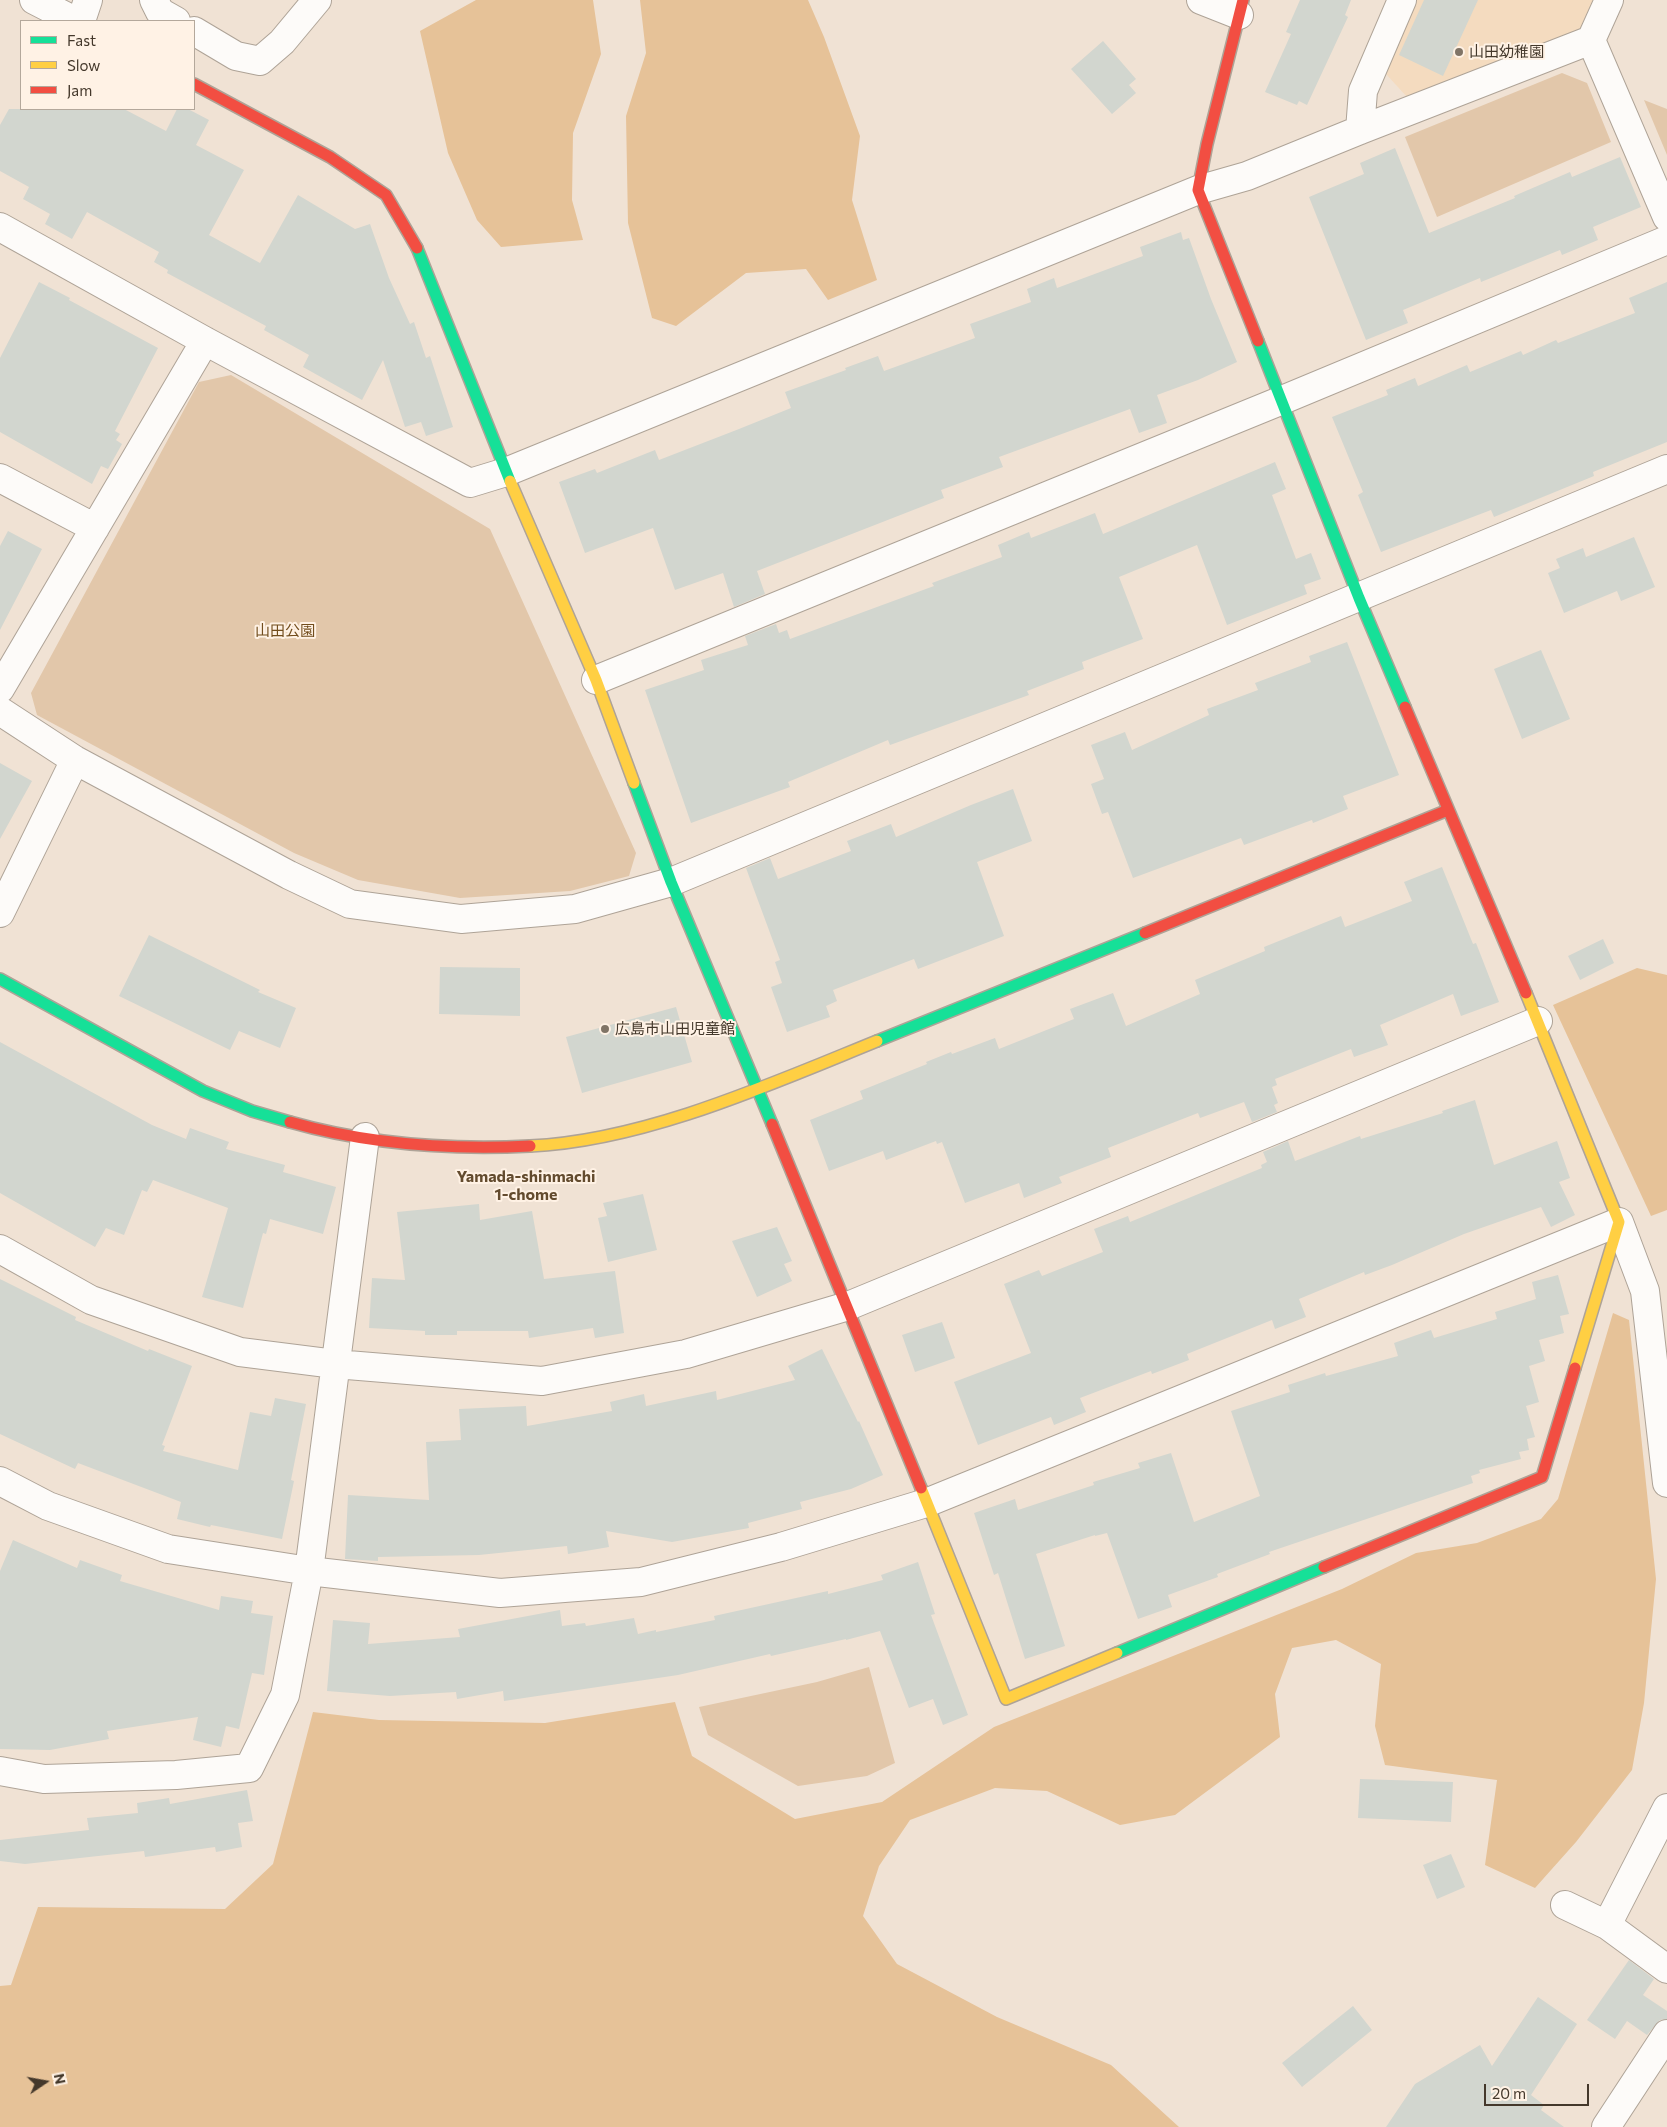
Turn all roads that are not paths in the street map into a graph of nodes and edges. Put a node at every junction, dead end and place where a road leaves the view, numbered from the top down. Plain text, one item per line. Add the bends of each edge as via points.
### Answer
1 (34, 0) edge
2 (88, 0) edge
3 (154, 0) edge
4 (317, 0) edge
5 (1201, 0) edge
6 (1402, 0) edge
7 (1609, 0) edge
8 (1241, 8) edge
9 (73, 20) edge
10 (81, 20) edge
11 (174, 20) edge
12 (195, 33) edge
13 (1592, 40) junction
14 (195, 85) edge
15 (1360, 130) junction
16 (1198, 190) junction
17 (1667, 217) edge
18 (0, 227) edge
19 (1667, 240) edge
20 (205, 341) junction
21 (1280, 401) junction
22 (1667, 469) edge
23 (506, 472) junction
24 (0, 478) edge
25 (94, 528) junction
26 (1359, 598) junction
27 (596, 680) junction
28 (0, 689) edge
29 (0, 711) edge
30 (75, 760) junction
31 (1448, 810) junction
32 (671, 882) junction
33 (0, 913) edge
34 (0, 978) edge
35 (1538, 1021) junction
36 (756, 1090) junction
37 (365, 1137) junction
38 (1620, 1222) junction
39 (0, 1249) edge
40 (848, 1306) junction
41 (335, 1364) junction
42 (0, 1481) edge
43 (1667, 1483) edge
44 (926, 1503) junction
45 (309, 1571) junction
46 (0, 1771) edge
47 (1667, 1808) edge
48 (1565, 1905) dead end
49 (1606, 1924) junction
50 (1667, 1969) edge
51 (1667, 2034) edge
52 (1606, 2127) edge

1 - 9 street
2 - 10 street
3 - 11 street via 160,12
4 - 12 street via 282,42 260,61 236,56
5 - 8 street
6 - 15 street via 1363,91
7 - 13 street
8 - 16 street
13 - 15 street
13 - 17 street
14 - 23 street via 330,157 386,195 414,240
15 - 16 street via 1247,176
16 - 21 street
16 - 23 street
18 - 20 street
19 - 21 street
20 - 23 street via 470,483
20 - 25 street
21 - 26 street
21 - 27 street
22 - 26 street
23 - 27 street
24 - 25 street
25 - 28 street
26 - 31 street
26 - 32 street
27 - 32 street
29 - 30 street
30 - 32 street via 289,875 350,904 461,919 575,909
30 - 33 street
31 - 35 street
31 - 36 street
32 - 36 street
34 - 37 street via 211,1094 281,1120
35 - 38 street
35 - 40 street
36 - 37 street via 648,1126 581,1140 516,1148 446,1146
36 - 40 street
37 - 41 street
38 - 43 street via 1646,1291
38 - 44 street
38 - 44 street via 1542,1477 1006,1699
39 - 41 street via 91,1300 240,1352
40 - 41 street via 686,1354 542,1381
40 - 44 street
41 - 45 street
42 - 45 street via 48,1506 168,1549
44 - 45 street via 781,1547 641,1582 500,1593
45 - 46 street via 285,1695 249,1768 44,1779
47 - 49 street
48 - 49 street
49 - 50 street
51 - 52 street

